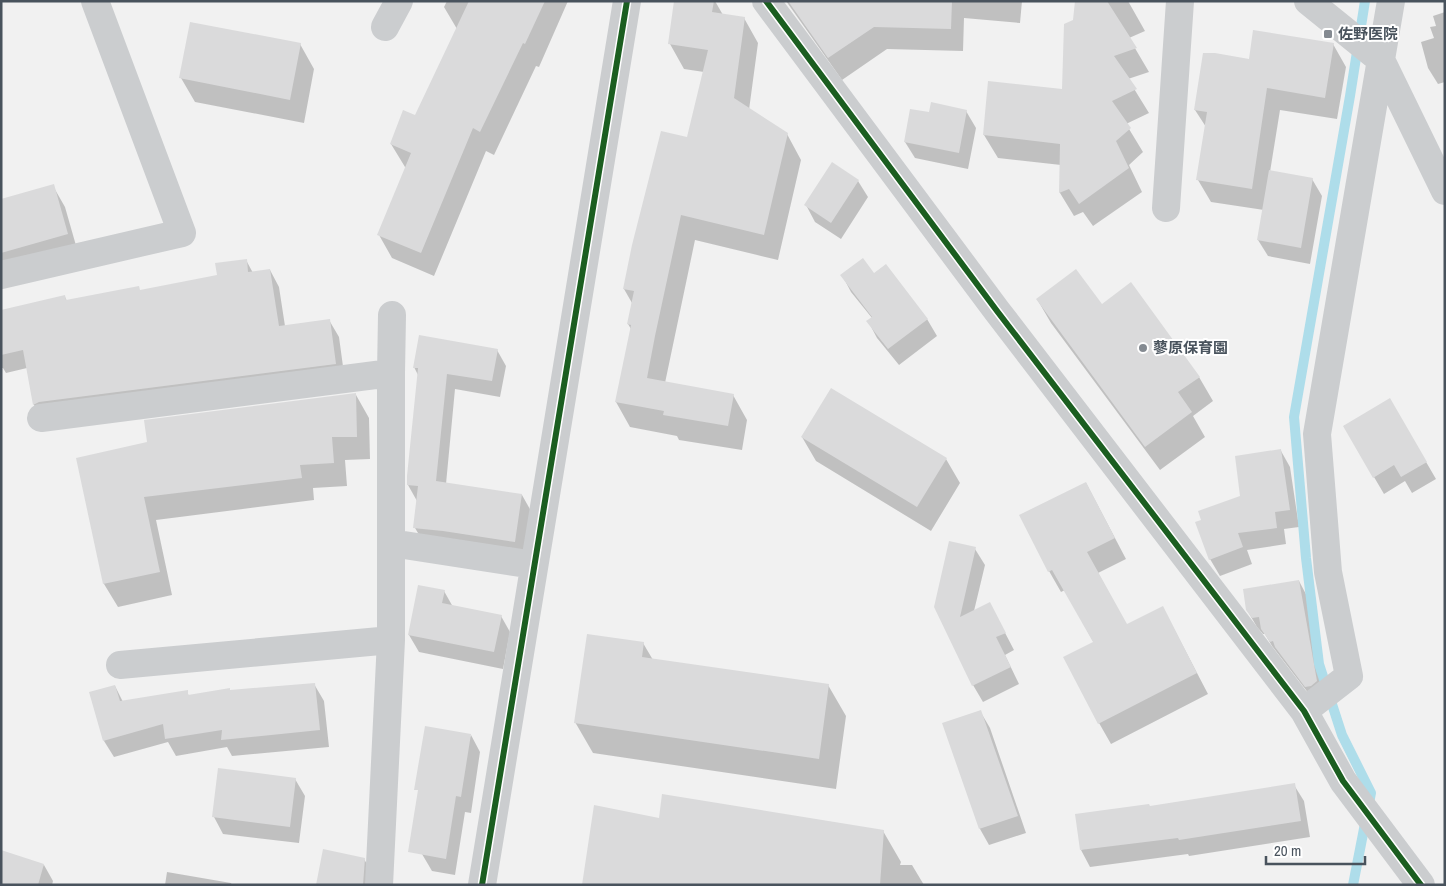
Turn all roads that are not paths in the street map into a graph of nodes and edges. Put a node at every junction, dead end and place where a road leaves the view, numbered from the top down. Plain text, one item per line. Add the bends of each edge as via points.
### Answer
1 (95, 1) edge
2 (399, 1) edge
3 (627, 1) edge
4 (766, 1) edge
5 (1180, 1) edge
6 (1308, 1) edge
7 (1391, 1) edge
8 (384, 27) dead end
9 (1381, 60) junction
10 (1445, 191) edge
11 (1166, 208) dead end
12 (1, 275) edge
13 (392, 315) dead end
14 (391, 373) junction
15 (41, 418) dead end
16 (391, 543) junction
17 (534, 565) junction
18 (391, 640) junction
19 (120, 665) dead end
20 (1304, 710) junction
21 (379, 885) edge
22 (482, 885) edge
23 (1421, 885) edge

1 - 12 street via 182,233
2 - 8 street
3 - 17 street
4 - 20 street via 997,311
5 - 11 street
6 - 9 street
7 - 9 street
9 - 10 street
9 - 20 street via 1318,434 1328,572 1349,676
13 - 14 street
14 - 15 street
14 - 16 street
16 - 17 street
16 - 18 street
17 - 22 street
18 - 19 street
18 - 21 street
20 - 23 street via 1343,781

